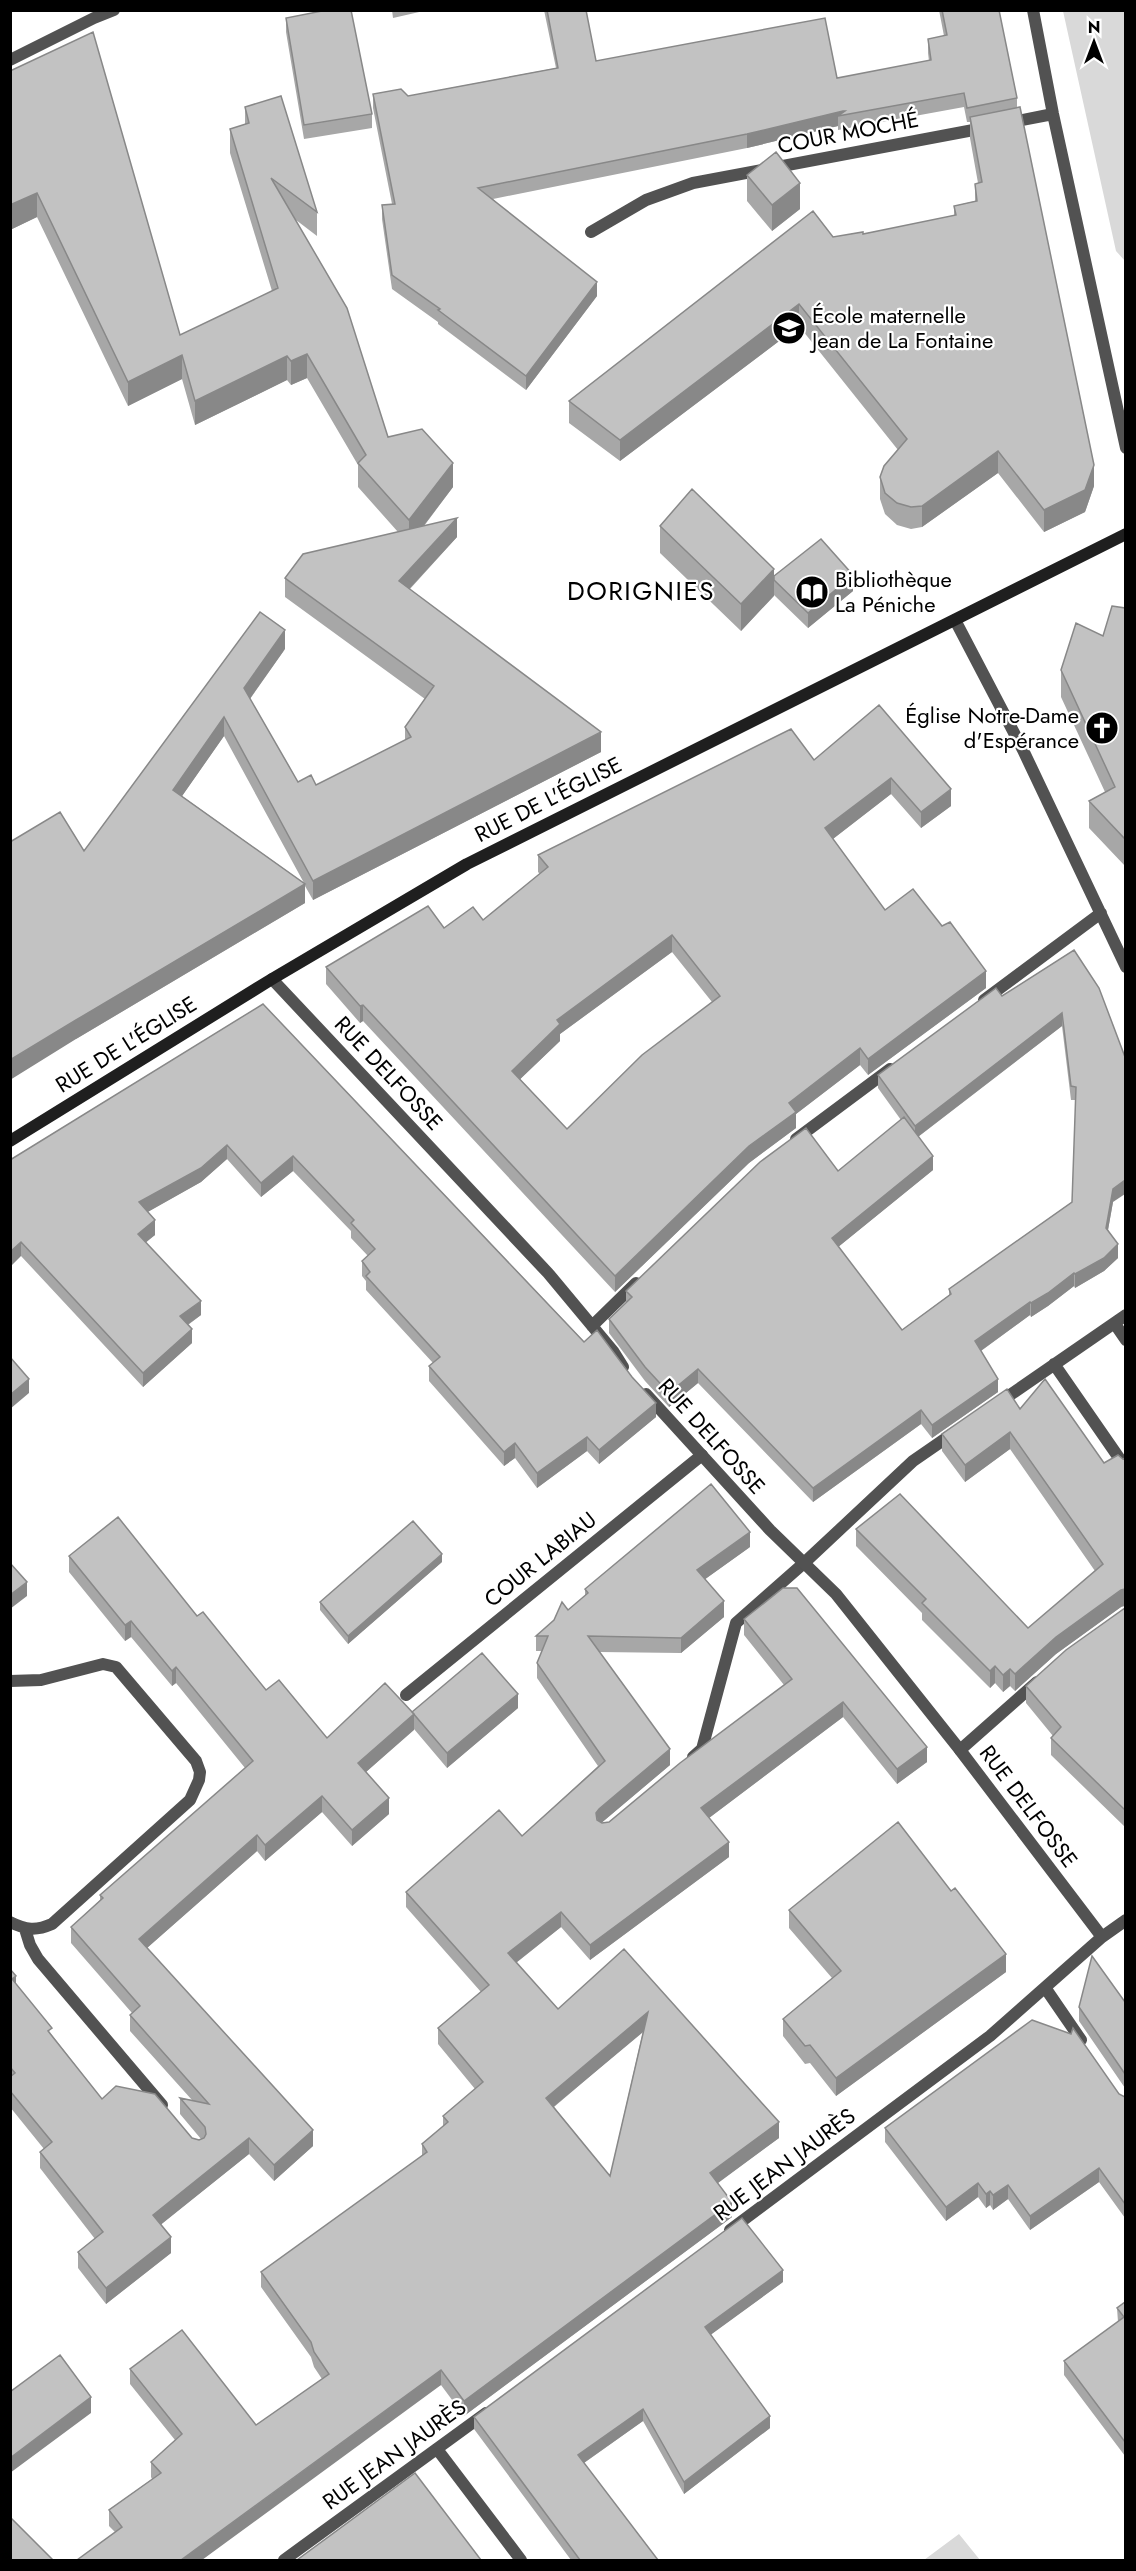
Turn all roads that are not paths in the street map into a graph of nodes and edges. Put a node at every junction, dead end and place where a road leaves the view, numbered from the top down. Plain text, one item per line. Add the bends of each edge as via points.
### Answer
1 (114, 10) edge
2 (1033, 10) edge
3 (94, 14) edge
4 (10, 60) edge
5 (1053, 114) junction
6 (591, 232) dead end
7 (1125, 448) edge
8 (1125, 534) edge
9 (955, 620) junction
10 (1101, 913) junction
11 (1125, 967) edge
12 (272, 979) junction
13 (976, 1005) edge
14 (899, 1062) edge
15 (10, 1141) edge
16 (784, 1148) edge
17 (644, 1277) edge
18 (1125, 1315) edge
19 (1115, 1324) junction
20 (592, 1326) junction
21 (1125, 1340) edge
22 (1054, 1364) junction
23 (988, 1410) edge
24 (969, 1422) edge
25 (702, 1455) junction
26 (1125, 1468) edge
27 (804, 1563) junction
28 (1044, 1676) edge
29 (10, 1681) edge
30 (406, 1695) dead end
31 (960, 1750) junction
32 (685, 1764) edge
33 (1125, 1920) edge
34 (10, 1922) edge
35 (25, 1929) junction
36 (1102, 1937) junction
37 (1046, 1989) junction
38 (1086, 2046) edge
39 (167, 2112) edge
40 (717, 2240) edge
41 (498, 2404) edge
42 (437, 2449) junction
43 (285, 2560) edge
44 (521, 2560) edge

1 - 3 street
2 - 5 street
3 - 4 street
5 - 6 street, COUR MOCHÉ via 693,183 646,200
5 - 7 street
8 - 9 street, RUE DE L'ÉGLISE
9 - 10 street
9 - 12 street, RUE DE L'ÉGLISE via 475,860
10 - 11 street
10 - 13 street
12 - 15 street, RUE DE L'ÉGLISE
12 - 20 street, RUE DELFOSSE via 548,1273
14 - 16 street
17 - 20 street
18 - 19 street
19 - 21 street
19 - 22 street
20 - 25 street, RUE DELFOSSE via 636,1383
22 - 23 street
22 - 26 street
24 - 27 street via 913,1461
25 - 27 street, RUE DELFOSSE
25 - 30 street, COUR LABIAU
27 - 31 street, RUE DELFOSSE via 836,1594
27 - 32 street via 736,1623 702,1749
28 - 31 street
29 - 35 street via 48,1678 103,1664 116,1667 196,1761 200,1772 190,1800 52,1924
31 - 36 street, RUE DELFOSSE
33 - 36 street, RUE JEAN JAURÈS
34 - 35 street
35 - 39 street via 38,1959
36 - 37 street, RUE JEAN JAURÈS
37 - 38 street
37 - 40 street, RUE JEAN JAURÈS via 990,2036
41 - 42 street, RUE JEAN JAURÈS
42 - 43 street, RUE JEAN JAURÈS
42 - 44 street

